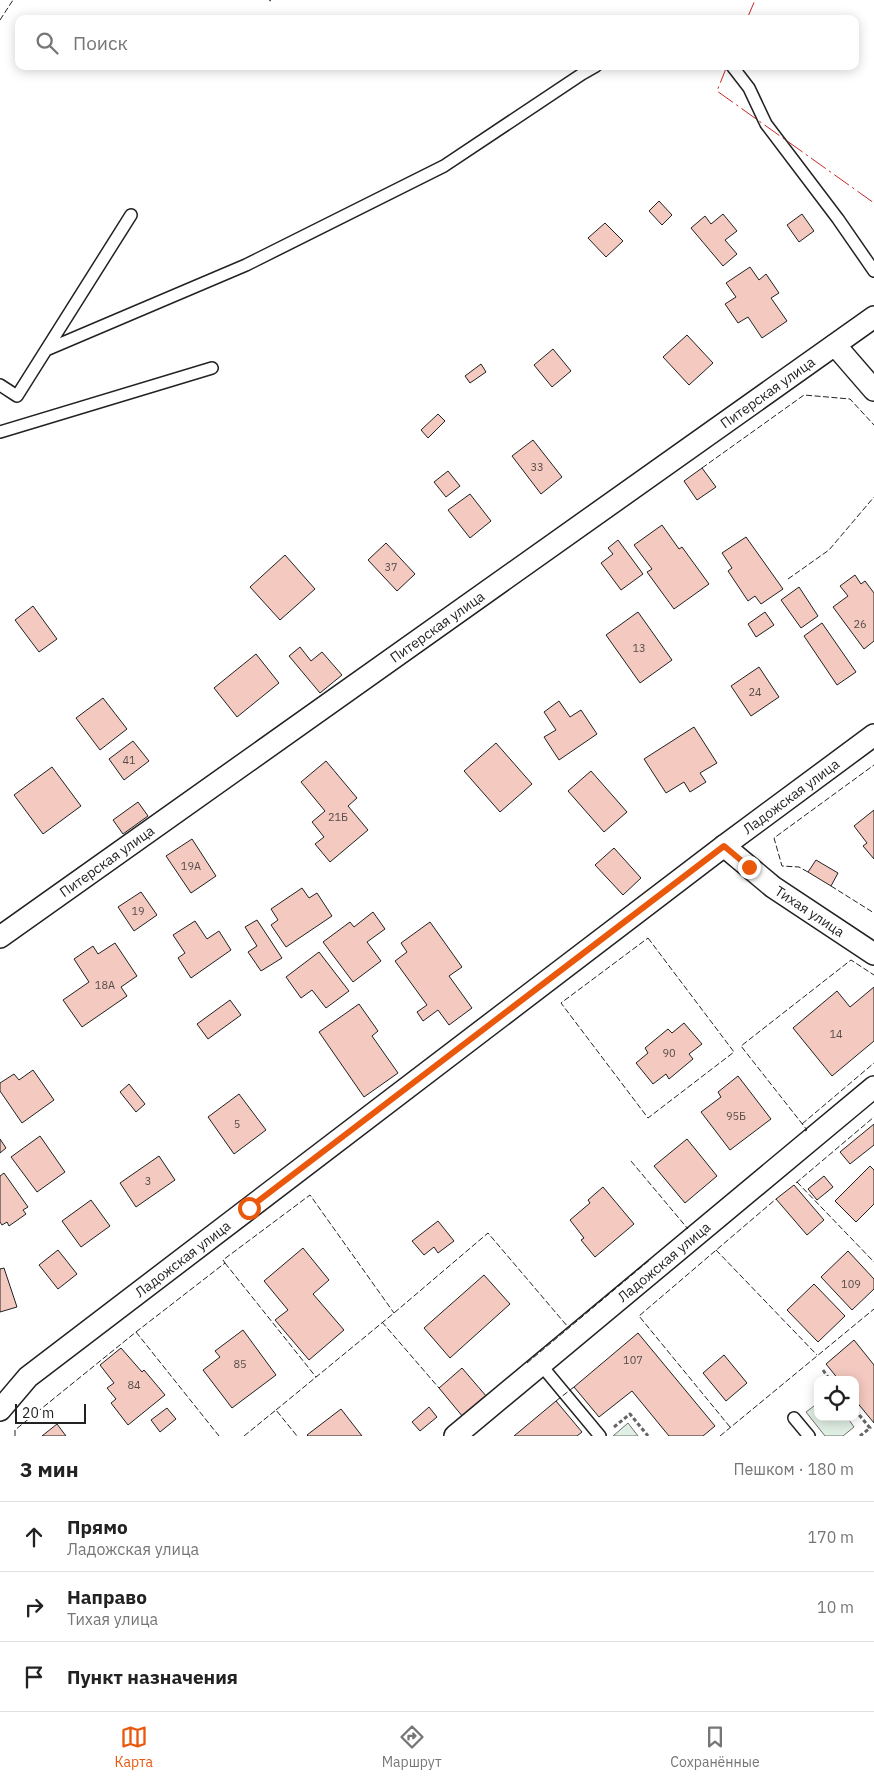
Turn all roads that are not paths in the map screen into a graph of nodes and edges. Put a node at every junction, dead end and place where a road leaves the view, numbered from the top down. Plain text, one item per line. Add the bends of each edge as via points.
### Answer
1 (589, 70) edge
2 (735, 70) edge
3 (131, 215) dead end
4 (874, 271) edge
5 (874, 317) edge
6 (836, 345) junction
7 (46, 350) junction
8 (212, 368) dead end
9 (0, 385) edge
10 (874, 390) edge
11 (0, 432) edge
12 (874, 735) edge
13 (724, 846) junction
14 (0, 937) edge
15 (874, 954) edge
16 (874, 1087) edge
17 (540, 1365) junction
18 (0, 1410) edge
19 (794, 1418) dead end
20 (605, 1433) edge
21 (455, 1436) edge
22 (809, 1436) edge

1 - 7 lane via 444,166 246,265
2 - 4 lane via 749,88 766,124
3 - 7 lane
5 - 6 street, Питерская улица
6 - 10 street
6 - 14 street, Питерская улица
7 - 9 lane via 17,396
8 - 11 lane
12 - 13 street, Ладожская улица
13 - 15 street, Тихая улица via 773,887
13 - 18 street, Ладожская улица via 28,1377
16 - 17 street, Ладожская улица
17 - 20 lane
17 - 21 street, Ладожская улица
19 - 22 lane

